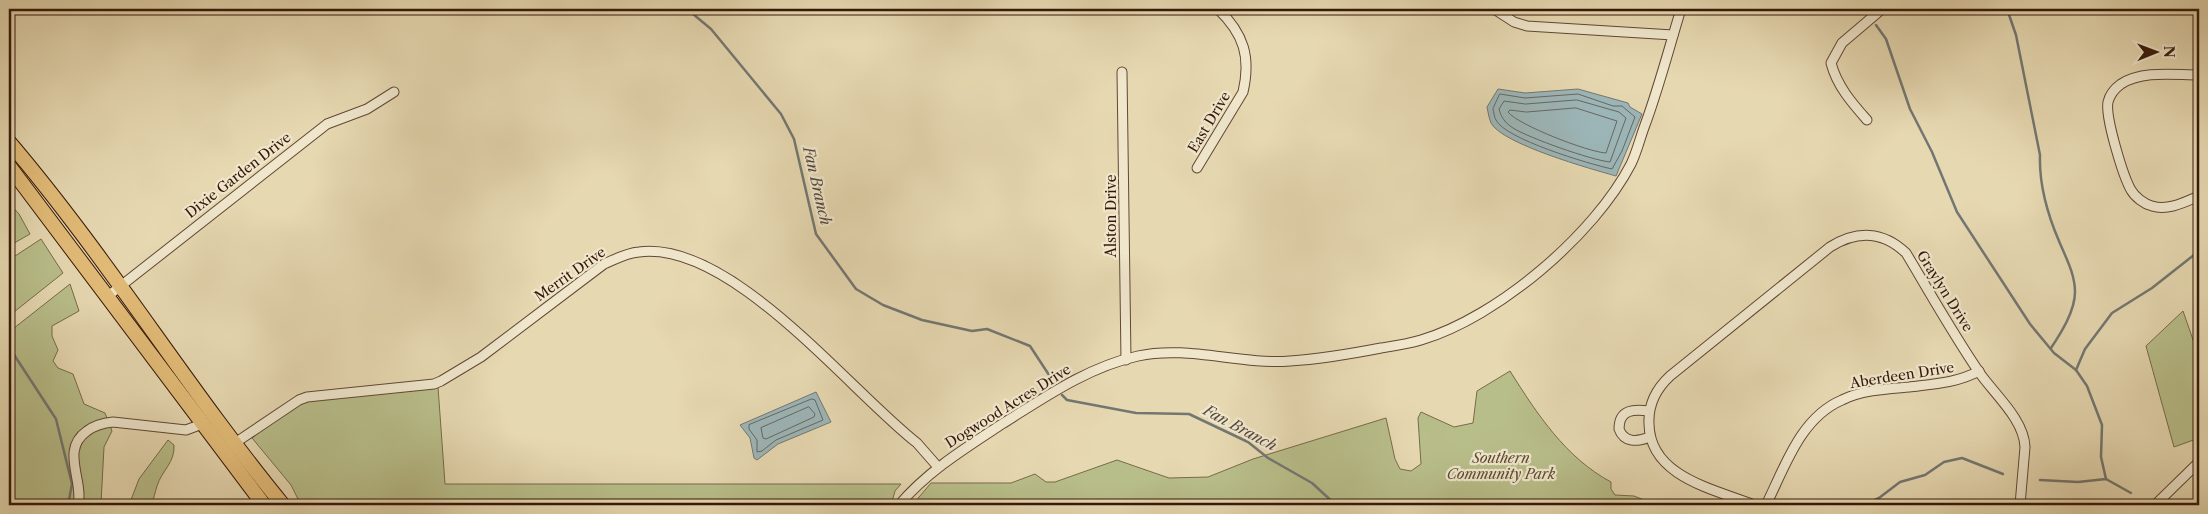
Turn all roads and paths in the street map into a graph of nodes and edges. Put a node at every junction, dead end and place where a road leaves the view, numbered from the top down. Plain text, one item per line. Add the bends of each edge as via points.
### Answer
1 (1218, 9) edge
2 (1494, 9) edge
3 (1681, 9) edge
4 (1882, 9) edge
5 (1673, 35) junction
6 (1122, 72) dead end
7 (2199, 75) edge
8 (394, 92) dead end
9 (1867, 120) dead end
10 (9, 142) edge
11 (9, 166) edge
12 (1197, 168) dead end
13 (2199, 196) edge
14 (121, 287) junction
15 (108, 296) junction
16 (1126, 360) junction
17 (1979, 371) junction
18 (1649, 411) junction
19 (202, 424) junction
20 (1650, 438) junction
21 (235, 443) junction
22 (2199, 462) edge
23 (938, 467) junction
24 (78, 505) edge
25 (264, 505) edge
26 (283, 505) edge
27 (898, 505) edge
28 (1754, 505) edge
29 (1766, 505) edge
30 (2020, 505) edge
31 (2155, 505) edge

1 - 12 street, East Drive via 1243,41 1246,78 1243,92
2 - 5 street via 1527,26
3 - 5 street, Dogwood Acres Drive
4 - 9 street via 1842,43 1831,63 1842,90
5 - 16 street, Dogwood Acres Drive via 1631,162 1614,192 1561,252 1507,295 1462,324 1420,340 1318,359 1283,362 1172,352
6 - 16 street, Alston Drive
7 - 13 street via 2133,78 2112,91 2107,116 2127,181 2132,192 2142,201 2151,206 2169,207
8 - 14 street, Dixie Garden Drive via 367,109 327,124
10 - 14 highway
11 - 15 highway
14 - 15 street, Dixie Garden Drive
14 - 21 highway
15 - 19 highway
16 - 23 street, Dogwood Acres Drive via 1086,374 1047,395
17 - 18 street, Graylyn Drive via 1906,253 1881,237 1858,235 1830,246 1670,376 1657,391
17 - 29 street, Aberdeen Drive via 1958,380 1855,395 1828,408 1800,436
17 - 30 street, Graylyn Drive via 2014,419 2024,440
18 - 20 street, Graylyn Drive
18 - 20 street via 1628,411 1621,418 1619,428 1624,437 1632,441
19 - 24 street via 186,430 113,422 91,428 77,440 74,448 74,467 80,488
19 - 25 highway
20 - 28 street, Graylyn Drive via 1663,462 1677,473
21 - 23 street, Merrit Drive via 308,397 441,381 481,357 604,264 623,255 641,252 679,256 715,270 761,300 918,443
21 - 26 highway
22 - 31 street
23 - 27 street, Dogwood Acres Drive

